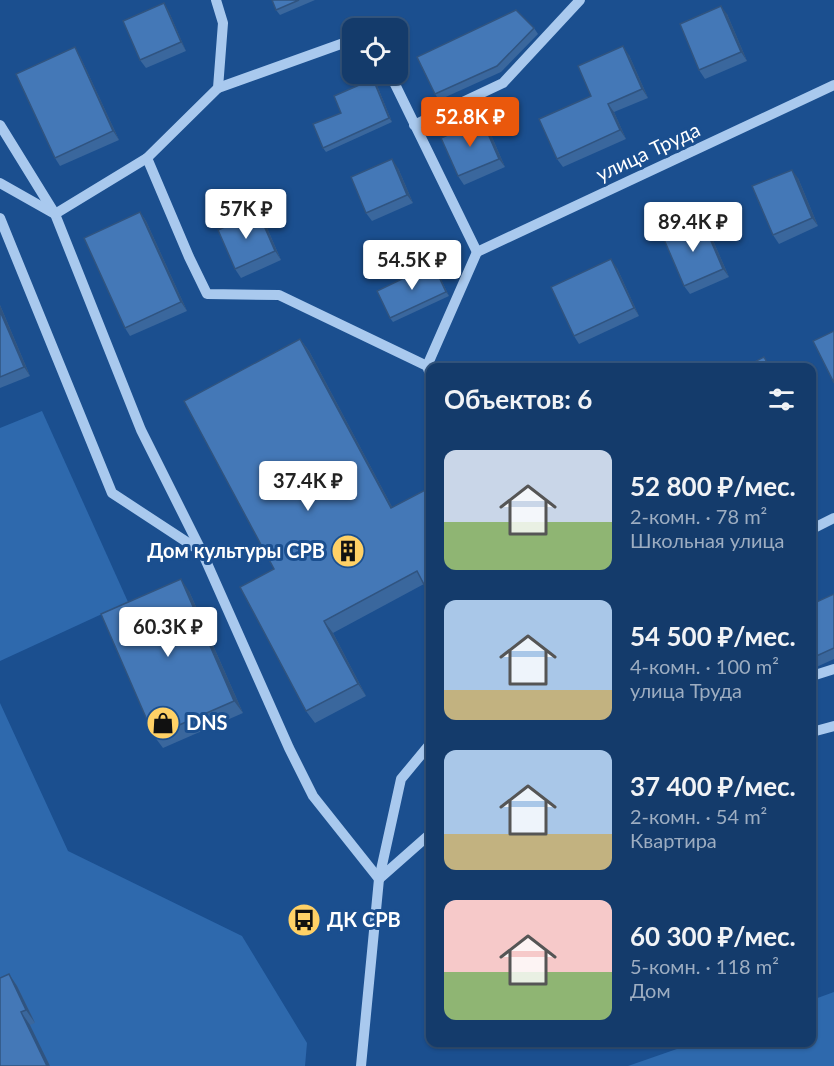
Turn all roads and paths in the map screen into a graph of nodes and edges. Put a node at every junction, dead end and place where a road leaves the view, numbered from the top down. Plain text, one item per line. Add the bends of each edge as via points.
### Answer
1 (216, 0) edge
2 (580, 0) edge
3 (342, 44) edge
4 (395, 84) edge
5 (834, 85) edge
6 (218, 88) junction
7 (0, 117) edge
8 (0, 125) edge
9 (414, 125) junction
10 (5, 136) junction
11 (147, 158) junction
12 (0, 183) edge
13 (56, 214) junction
14 (0, 218) edge
15 (477, 252) junction
16 (432, 363) edge
17 (426, 368) edge
18 (834, 518) edge
19 (816, 527) edge
20 (202, 552) junction
21 (834, 669) edge
22 (816, 675) edge
23 (834, 726) edge
24 (816, 731) edge
25 (426, 749) edge
26 (426, 840) edge
27 (379, 879) junction
28 (362, 1066) edge

1 - 6 street via 223,23
2 - 9 street via 503,83
3 - 6 street
4 - 9 street
5 - 15 street, улица Труда
6 - 11 street
7 - 10 street
8 - 10 street
9 - 15 street
10 - 13 street
11 - 13 street
11 - 17 street via 207,294 279,295
12 - 13 street
13 - 20 street via 141,430
14 - 20 street via 112,493
15 - 16 street
18 - 19 street
20 - 27 street via 313,796
21 - 22 street
23 - 24 street
25 - 27 street via 401,779
26 - 27 street
27 - 28 street

